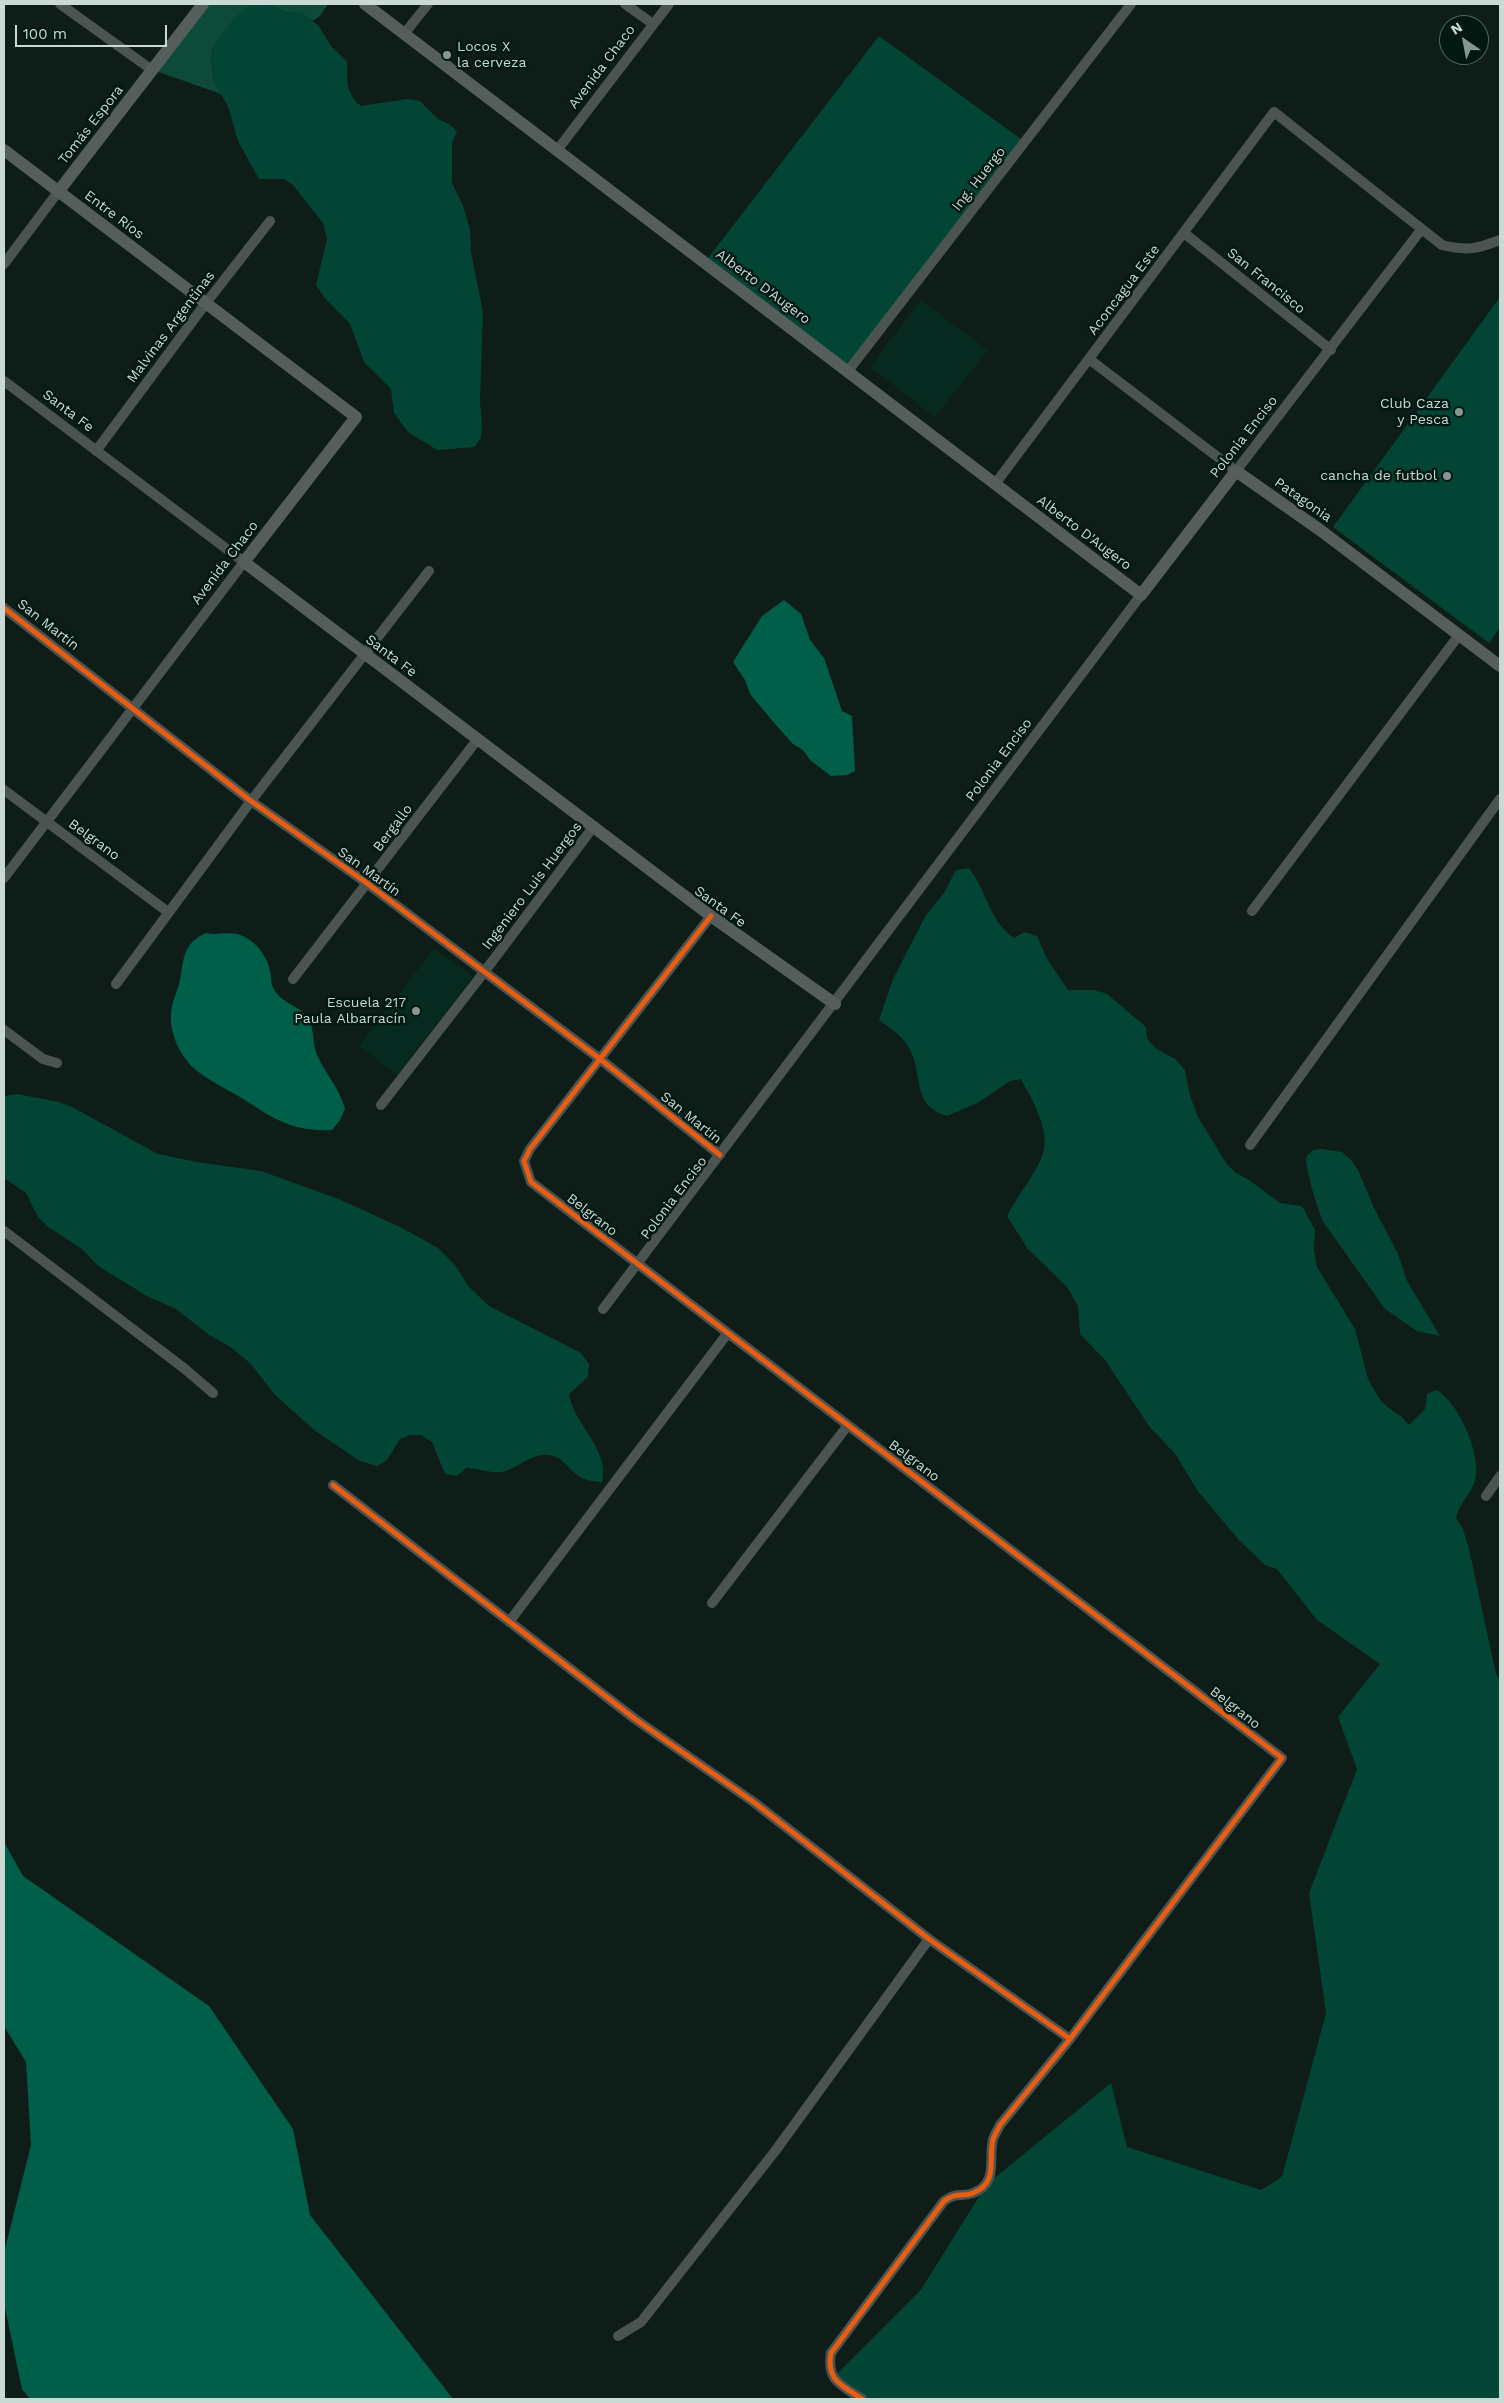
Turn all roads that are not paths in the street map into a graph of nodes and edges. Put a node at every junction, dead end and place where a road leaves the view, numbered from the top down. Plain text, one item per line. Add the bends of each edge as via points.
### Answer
1 (60, 4) edge
2 (203, 4) edge
3 (365, 4) edge
4 (428, 4) edge
5 (625, 4) edge
6 (670, 4) edge
7 (1131, 4) edge
8 (653, 24) junction
9 (404, 34) junction
10 (152, 70) junction
11 (558, 149) junction
12 (4, 150) edge
13 (58, 192) junction
14 (270, 221) dead end
15 (1421, 230) junction
16 (1184, 233) junction
17 (1500, 240) edge
18 (4, 264) edge
19 (206, 303) junction
20 (1331, 350) junction
21 (1089, 360) junction
22 (848, 371) junction
23 (4, 381) edge
24 (96, 451) junction
25 (1236, 471) junction
26 (995, 484) junction
27 (244, 562) junction
28 (429, 570) dead end
29 (1141, 595) junction
30 (4, 608) edge
31 (1459, 635) junction
32 (364, 654) junction
33 (1500, 666) edge
34 (133, 709) junction
35 (477, 740) junction
36 (4, 790) edge
37 (1500, 799) edge
38 (251, 801) junction
39 (47, 823) junction
40 (594, 826) junction
41 (4, 878) edge
42 (368, 884) junction
43 (1252, 911) dead end
44 (168, 912) junction
45 (711, 916) junction
46 (486, 971) junction
47 (293, 979) dead end
48 (116, 984) dead end
49 (835, 1004) junction
50 (4, 1030) edge
51 (600, 1058) junction
52 (56, 1063) dead end
53 (381, 1105) dead end
54 (1250, 1145) dead end
55 (720, 1156) junction
56 (4, 1232) edge
57 (638, 1265) junction
58 (603, 1309) dead end
59 (727, 1334) junction
60 (213, 1393) dead end
61 (848, 1425) junction
62 (1500, 1476) edge
63 (333, 1485) dead end
64 (1486, 1496) dead end
65 (712, 1603) dead end
66 (509, 1622) junction
67 (929, 1939) junction
68 (1070, 2039) junction
69 (618, 2336) dead end
70 (862, 2399) edge

1 - 10 street
2 - 10 main road, Tomás Espora
3 - 9 main road, Alberto D'Augero
4 - 9 street
5 - 8 street
6 - 8 street, Avenida Chaco
7 - 22 street, Ing. Huergo
8 - 11 street, Avenida Chaco
9 - 11 main road, Alberto D'Augero
10 - 13 main road, Tomás Espora
11 - 22 main road, Alberto D'Augero
12 - 13 main road, Entre Ríos
13 - 18 street, Tomás Espora
13 - 19 main road, Entre Ríos
14 - 19 street, Malvinas Argentinas
15 - 16 street, Aconcagua Este via 1274,112
15 - 17 street via 1442,245 1464,250
15 - 20 street, Polonia Enciso
16 - 20 street, San Francisco
16 - 21 street, Aconcagua Este
19 - 24 street, Malvinas Argentinas
19 - 27 main road, Avenida Chaco via 356,417
20 - 25 street, Polonia Enciso
21 - 25 street, Patagonia
21 - 26 street, Aconcagua Este
22 - 26 main road, Alberto D'Augero
23 - 24 street, Santa Fe
24 - 27 street, Santa Fe
25 - 29 main road, Polonia Enciso
25 - 31 main road, Patagonia
26 - 29 main road, Alberto D'Augero
27 - 32 main road, Santa Fe
27 - 34 street, Avenida Chaco
28 - 32 street
29 - 49 street, Polonia Enciso
30 - 34 street, San Martín
31 - 33 main road, Patagonia
31 - 43 street
32 - 35 main road, Santa Fe
32 - 38 street
34 - 38 street, San Martín
34 - 39 street, Avenida Chaco
35 - 40 main road, Santa Fe
35 - 42 street, Bergallo
36 - 39 street, Belgrano
37 - 54 street
38 - 42 street, San Martín
38 - 44 street
39 - 41 street, Avenida Chaco
39 - 44 street, Belgrano
40 - 45 main road, Santa Fe
40 - 46 street, Ingeniero Luis Huergos
42 - 46 street, San Martín
42 - 47 street, Bergallo
44 - 48 street
45 - 49 main road, Santa Fe
45 - 51 street
46 - 51 street, San Martín
46 - 53 street, Ingeniero Luis Huergos
49 - 55 street, Polonia Enciso
50 - 52 street via 43,1058
51 - 55 street, San Martín
51 - 57 street, Belgrano via 530,1148 524,1161 531,1182
55 - 57 street, Polonia Enciso
56 - 60 street
57 - 58 street, Polonia Enciso
57 - 59 street, Belgrano
59 - 61 street, Belgrano
59 - 66 street
61 - 65 street
61 - 68 street, Belgrano via 1282,1758
62 - 64 street
63 - 66 street
66 - 67 street via 635,1719 755,1803
67 - 68 street
67 - 69 street via 776,2150 641,2322
68 - 70 street via 1000,2124 993,2139 992,2171 987,2184 972,2194 954,2194 944,2201 831,2353 828,2367 832,2378

